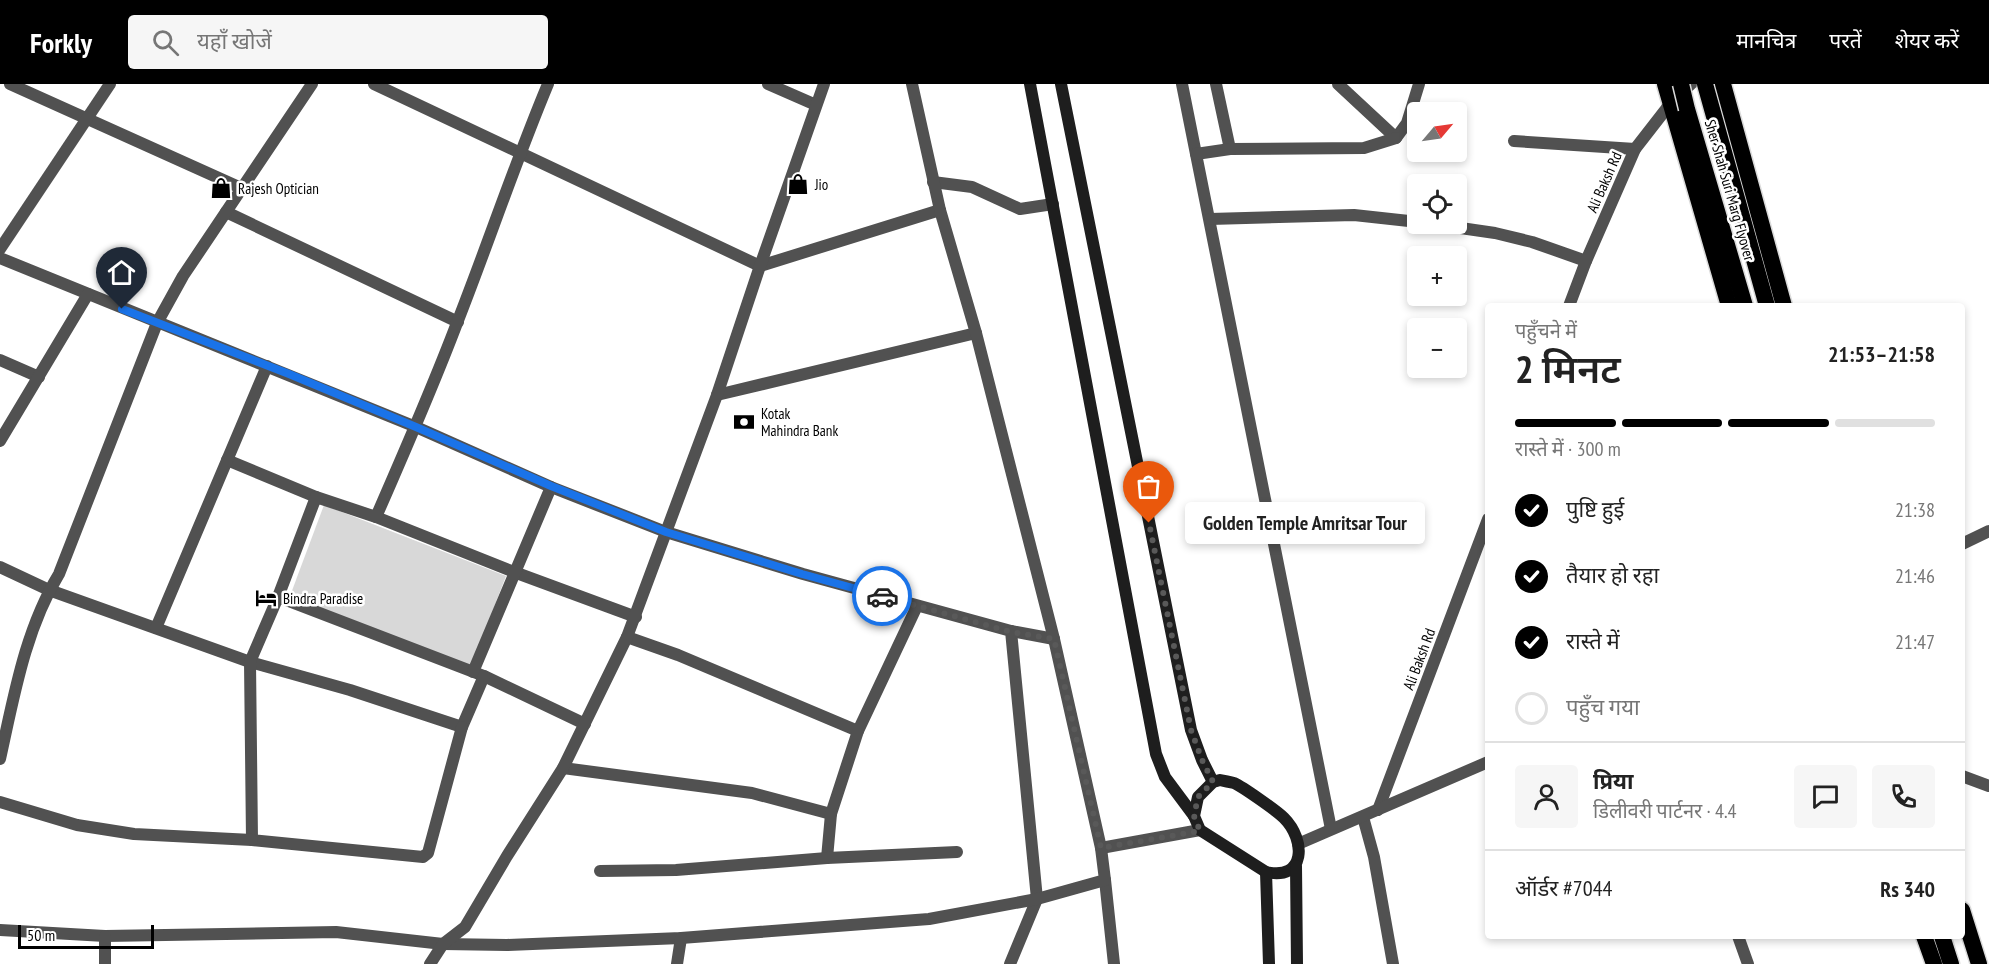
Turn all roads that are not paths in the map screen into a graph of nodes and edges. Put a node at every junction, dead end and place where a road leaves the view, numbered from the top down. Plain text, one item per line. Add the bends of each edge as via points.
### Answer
1 (10, 84) edge
2 (110, 84) edge
3 (312, 84) edge
4 (374, 84) edge
5 (548, 84) edge
6 (768, 84) edge
7 (824, 84) edge
8 (912, 84) edge
9 (1030, 84) edge
10 (1061, 84) edge
11 (1182, 84) edge
12 (1216, 84) edge
13 (1338, 84) edge
14 (1419, 84) edge
15 (1665, 84) edge
16 (1681, 84) edge
17 (1691, 84) edge
18 (1705, 84) edge
19 (1724, 84) edge
20 (1670, 104) junction
21 (816, 105) junction
22 (88, 118) junction
23 (1396, 138) junction
24 (1514, 141) dead end
25 (1230, 149) junction
26 (1635, 150) junction
27 (519, 152) junction
28 (1196, 154) junction
29 (933, 182) junction
30 (241, 188) junction
31 (1053, 204) junction
32 (940, 210) junction
33 (226, 212) junction
34 (1210, 219) junction
35 (1407, 221) edge
36 (1467, 229) edge
37 (0, 249) edge
38 (0, 258) edge
39 (1586, 261) junction
40 (760, 266) junction
41 (88, 294) junction
42 (1570, 303) edge
43 (1728, 303) edge
44 (1744, 303) edge
45 (1766, 303) edge
46 (1783, 303) edge
47 (458, 322) junction
48 (157, 323) junction
49 (976, 333) junction
50 (0, 360) edge
51 (267, 366) junction
52 (39, 377) junction
53 (717, 396) junction
54 (416, 427) junction
55 (0, 441) edge
56 (227, 460) junction
57 (551, 486) junction
58 (316, 497) junction
59 (376, 517) junction
60 (1485, 527) edge
61 (1989, 531) edge
62 (666, 532) junction
63 (1965, 543) edge
64 (0, 567) edge
65 (514, 572) junction
66 (49, 590) junction
67 (278, 597) junction
68 (917, 606) junction
69 (636, 617) junction
70 (156, 628) junction
71 (1011, 632) junction
72 (627, 637) junction
73 (1054, 639) junction
74 (250, 662) junction
75 (479, 674) junction
76 (585, 724) junction
77 (462, 727) junction
78 (858, 731) junction
79 (0, 759) edge
80 (1485, 763) edge
81 (563, 768) junction
82 (1965, 777) edge
83 (1213, 782) junction
84 (1989, 786) edge
85 (0, 802) edge
86 (1378, 810) junction
87 (831, 814) junction
88 (1194, 816) junction
89 (1363, 817) junction
90 (1330, 829) junction
91 (1200, 831) junction
92 (252, 840) junction
93 (1298, 844) junction
94 (1101, 848) junction
95 (957, 852) dead end
96 (827, 858) junction
97 (1296, 866) junction
98 (600, 871) dead end
99 (1266, 872) junction
100 (1105, 879) junction
101 (1037, 899) junction
102 (1965, 920) edge
103 (0, 930) edge
104 (105, 936) junction
105 (681, 938) junction
106 (1739, 939) edge
107 (1925, 939) edge
108 (1942, 939) edge
109 (1959, 939) edge
110 (443, 944) junction
111 (105, 964) edge
112 (430, 964) edge
113 (677, 964) edge
114 (1010, 964) edge
115 (1114, 964) edge
116 (1269, 964) edge
117 (1297, 964) edge
118 (1393, 964) edge
119 (1748, 964) edge
120 (1934, 964) edge
121 (1951, 964) edge
122 (1967, 964) edge
123 (1979, 964) edge

1 - 22 street
2 - 22 street
3 - 30 street
4 - 27 street
5 - 27 street
6 - 21 street
7 - 21 street
8 - 29 street
9 - 31 main road
10 - 83 main road via 1191,730
11 - 28 street
12 - 25 street
13 - 23 street
14 - 23 street via 1407,123
15 - 20 highway
16 - 44 highway, Sher Shah Suri Marg Flyover, bridge
17 - 20 street, Ali Baksh Rd
18 - 45 highway, Sher Shah Suri Marg Flyover
19 - 46 highway
20 - 26 street, Ali Baksh Rd
20 - 43 highway
21 - 40 street
22 - 30 street
22 - 37 street
23 - 25 street via 1364,148
24 - 26 street
25 - 28 street
26 - 39 street, Ali Baksh Rd
27 - 40 street
27 - 47 street
28 - 34 street
29 - 31 street via 972,187 1020,209
29 - 32 street
30 - 33 street
31 - 88 main road via 1156,754 1165,777
32 - 40 street
32 - 49 street
33 - 47 street
33 - 48 street
34 - 35 street via 1354,215
34 - 90 street
36 - 39 street via 1532,242
38 - 41 street
39 - 42 street, Ali Baksh Rd
40 - 53 street
41 - 48 street
41 - 52 street
47 - 54 street
48 - 51 street
48 - 66 street via 59,574
49 - 53 street
49 - 73 street
50 - 52 street
51 - 54 street
51 - 56 street
52 - 55 street
53 - 62 street
54 - 57 street
54 - 59 street
56 - 58 street
56 - 70 street
57 - 62 street
57 - 65 street
58 - 59 street
58 - 67 street
59 - 65 street
60 - 86 street, Ali Baksh Rd
61 - 63 street
62 - 68 street
62 - 69 street
64 - 66 street
65 - 69 street
65 - 75 street
66 - 70 street
66 - 79 street via 18,674
67 - 74 street
67 - 75 street
68 - 71 street
68 - 78 street
69 - 72 street
70 - 74 street
71 - 73 street
71 - 101 street
72 - 76 street
72 - 78 street
73 - 94 street
74 - 77 street
74 - 92 street
75 - 76 street
75 - 77 street
76 - 81 street
77 - 92 street via 426,856
78 - 87 street
80 - 86 street
81 - 87 street via 752,793
81 - 110 street via 465,927
82 - 84 street
83 - 88 main road via 1198,797
83 - 93 main road via 1234,783 1284,818
85 - 92 street via 77,825 134,834
86 - 89 street
87 - 96 street
88 - 91 main road
89 - 90 street
89 - 118 street
90 - 93 street
91 - 94 street
91 - 99 main road
93 - 97 main road
94 - 100 street
95 - 96 street
96 - 98 street via 676,870
97 - 99 main road via 1278,875
97 - 117 main road
99 - 116 main road
100 - 101 street
100 - 115 street
101 - 105 street via 929,919
101 - 114 street
102 - 123 highway
103 - 104 street
104 - 110 street via 336,932
104 - 111 street
105 - 110 street
105 - 113 street
106 - 119 street
107 - 120 highway
108 - 121 highway
109 - 122 highway
110 - 112 street

